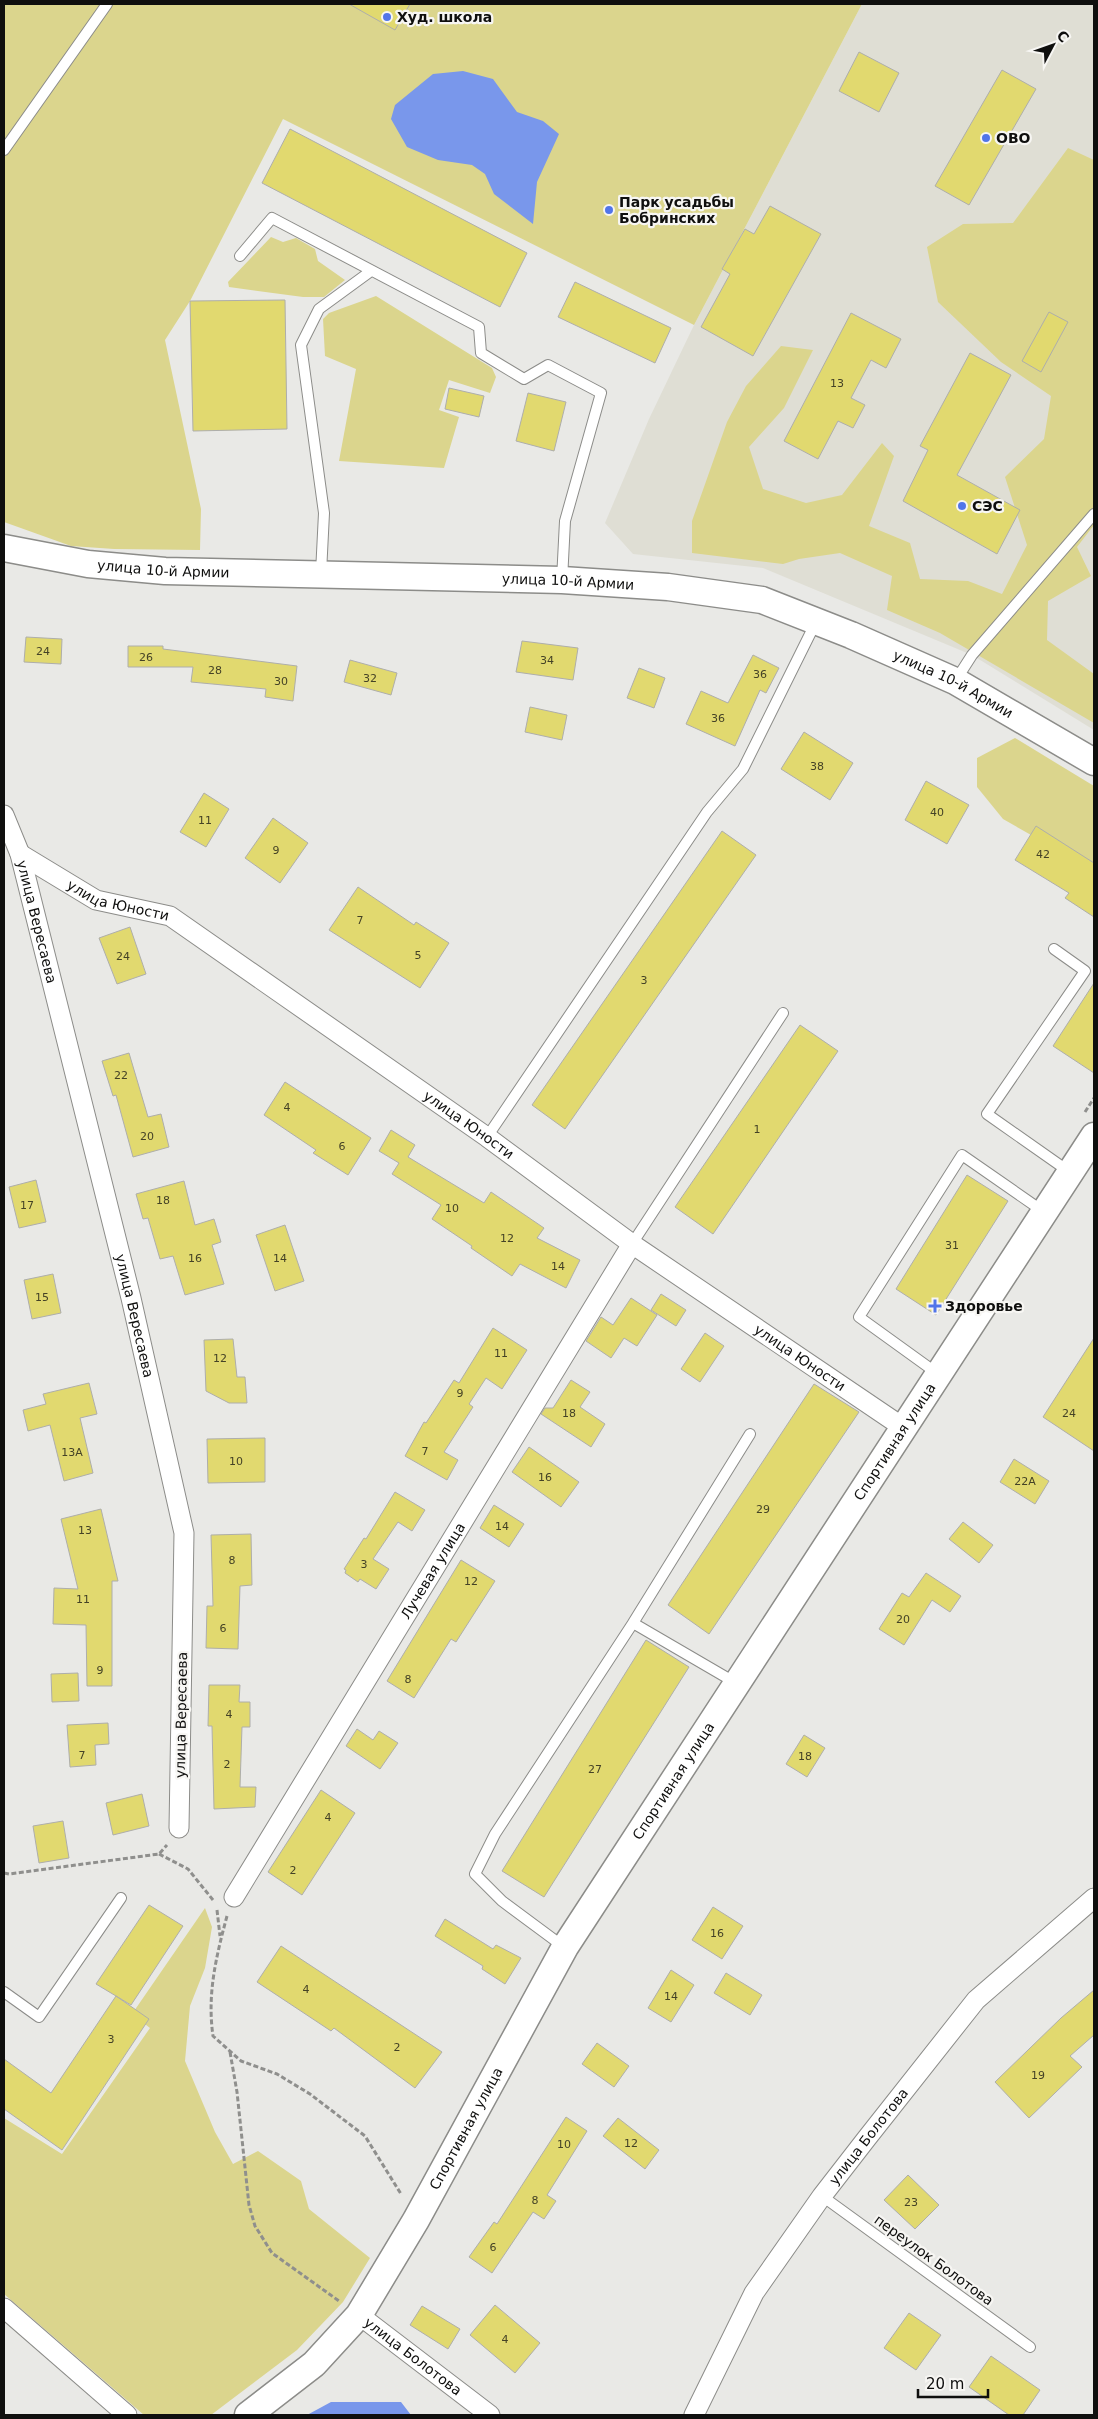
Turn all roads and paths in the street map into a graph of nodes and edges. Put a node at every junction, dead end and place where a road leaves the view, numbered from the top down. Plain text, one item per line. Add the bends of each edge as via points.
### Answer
1 (107, 4) edge
2 (4, 150) edge
3 (240, 256) dead end
4 (371, 271) junction
5 (1094, 514) edge
6 (4, 548) edge
7 (321, 575) junction
8 (562, 580) junction
9 (817, 621) junction
10 (956, 681) junction
11 (1094, 762) edge
12 (4, 815) edge
13 (20, 854) junction
14 (1054, 949) dead end
15 (783, 1013) dead end
16 (1094, 1136) edge
17 (487, 1137) junction
18 (1071, 1173) junction
19 (1044, 1212) junction
20 (632, 1244) junction
21 (938, 1374) junction
22 (904, 1428) junction
23 (750, 1434) dead end
24 (633, 1623) junction
25 (736, 1683) junction
26 (180, 1828) joint
27 (159, 1854) junction
28 (4, 1873) edge
29 (234, 1897) joint
30 (121, 1898) dead end
31 (1092, 1904) edge
32 (221, 1939) junction
33 (565, 1947) junction
34 (4, 1992) edge
35 (230, 2051) junction
36 (822, 2196) junction
37 (416, 2220) junction
38 (4, 2308) edge
39 (358, 2315) junction
40 (1030, 2346) dead end
41 (127, 2415) edge
42 (248, 2415) edge
43 (490, 2415) edge
44 (694, 2415) edge

1 - 2 lane
3 - 4 lane via 272,218
4 - 7 lane via 319,309 301,345 324,513
4 - 8 lane via 479,327 481,352 524,379 548,365 601,393 564,522
5 - 10 lane via 972,655
6 - 7 street, улица 10-й Армии via 88,564 165,571
7 - 8 street, улица 10-й Армии
8 - 9 street, улица 10-й Армии via 720,592 762,600
9 - 10 street, улица 10-й Армии
9 - 17 lane via 743,769 707,812
10 - 11 street, улица 10-й Армии
12 - 13 street, улица Вересаева
13 - 17 street, улица Юности via 96,900 170,916
13 - 26 street, улица Вересаева via 131,1298 184,1533
14 - 18 lane via 1086,971 987,1114
15 - 20 lane
16 - 18 street, Спортивная улица
17 - 20 street, улица Юности
18 - 19 street, Спортивная улица
19 - 21 street, Спортивная улица
19 - 21 lane via 962,1154 859,1317
20 - 22 street, улица Юности
20 - 29 street, Лучевая улица
21 - 22 street, Спортивная улица
22 - 25 street, Спортивная улица
23 - 24 lane
24 - 25 lane
24 - 33 lane via 496,1834 476,1874 502,1901
25 - 33 street, Спортивная улица
26 - 27 path
27 - 28 path
27 - 32 path via 188,1869 217,1905
29 - 32 path
30 - 34 lane via 39,2017
31 - 36 street, улица Болотова via 976,2000
32 - 35 path via 213,1971 210,2011 213,2036
33 - 37 street, Спортивная улица
35 - 37 path via 241,2061 277,2074 310,2094 365,2136
35 - 39 path via 238,2092 249,2205 255,2226 272,2253
36 - 40 lane, переулок Болотова
36 - 44 street, улица Болотова via 754,2293
37 - 39 street, Спортивная улица
38 - 41 street
39 - 42 street, Спортивная улица via 314,2364
39 - 43 street, улица Болотова

